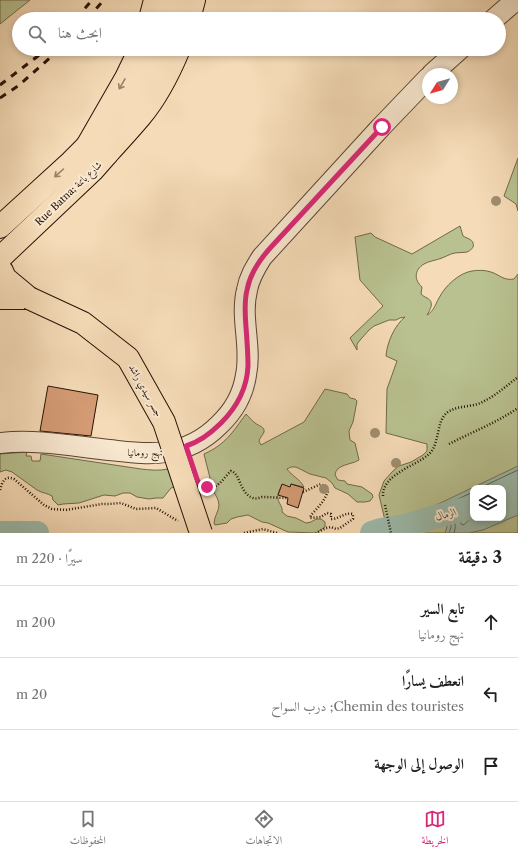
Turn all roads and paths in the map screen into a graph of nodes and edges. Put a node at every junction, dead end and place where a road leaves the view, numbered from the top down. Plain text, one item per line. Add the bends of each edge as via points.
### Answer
1 (155, 0) edge
2 (175, 0) edge
3 (194, 0) edge
4 (516, 0) edge
5 (152, 12) edge
6 (171, 12) edge
7 (191, 12) edge
8 (502, 12) edge
9 (137, 56) edge
10 (156, 56) edge
11 (176, 56) edge
12 (452, 56) edge
13 (439, 68) edge
14 (422, 84) edge
15 (125, 120) junction
16 (87, 146) junction
17 (107, 154) junction
18 (26, 203) junction
19 (0, 212) edge
20 (0, 227) edge
21 (0, 270) edge
22 (0, 298) edge
23 (29, 298) junction
24 (518, 377) edge
25 (518, 408) edge
26 (0, 443) edge
27 (449, 444) dead end
28 (202, 484) dead end
29 (0, 490) edge
30 (303, 492) dead end
31 (383, 496) dead end
32 (288, 498) dead end
33 (385, 505) dead end
34 (192, 528) edge
35 (244, 533) edge
36 (277, 533) edge
37 (316, 533) edge
38 (391, 533) edge

1 - 5 main road
2 - 6 main road
3 - 7 main road
4 - 8 street
9 -> 16 main road
10 - 15 main road, Rue Batna; شارع باتنة via 141,93
11 - 17 main road via 141,116
12 - 13 street
14 - 26 street, نهج رومانيا via 262,257 246,291 248,363 245,384 232,410 214,430 188,446 154,453 123,452 32,441
15 - 16 main road, Rue Batna; شارع باتنة
15 - 17 main road, Rue Batna; شارع باتنة
16 -> 18 main road, Rue Batna; شارع باتنة
17 - 21 main road, Rue Batna; شارع باتنة
18 - 19 street
18 - 20 main road, Rue Batna; شارع باتنة
21 - 23 main road, جسر سيدي راشد via 5,278
22 - 23 main road, جسر سيدي راشد
23 - 34 main road, جسر سيدي راشد, bridge via 83,323 128,358 164,422
24 - 31 path via 483,402 455,408 446,413 434,449 390,479 382,492
25 - 27 path
28 - 32 path via 207,487 216,486 231,471 237,476 247,495 254,499
29 - 34 path via 4,480 11,478 52,509 66,510 121,503 136,509 156,508
30 - 37 path via 321,484 328,491 310,518 321,517 327,513 331,514 331,519 348,513 353,514 353,519 340,528 326,528
33 - 38 path
35 - 36 path via 263,529

